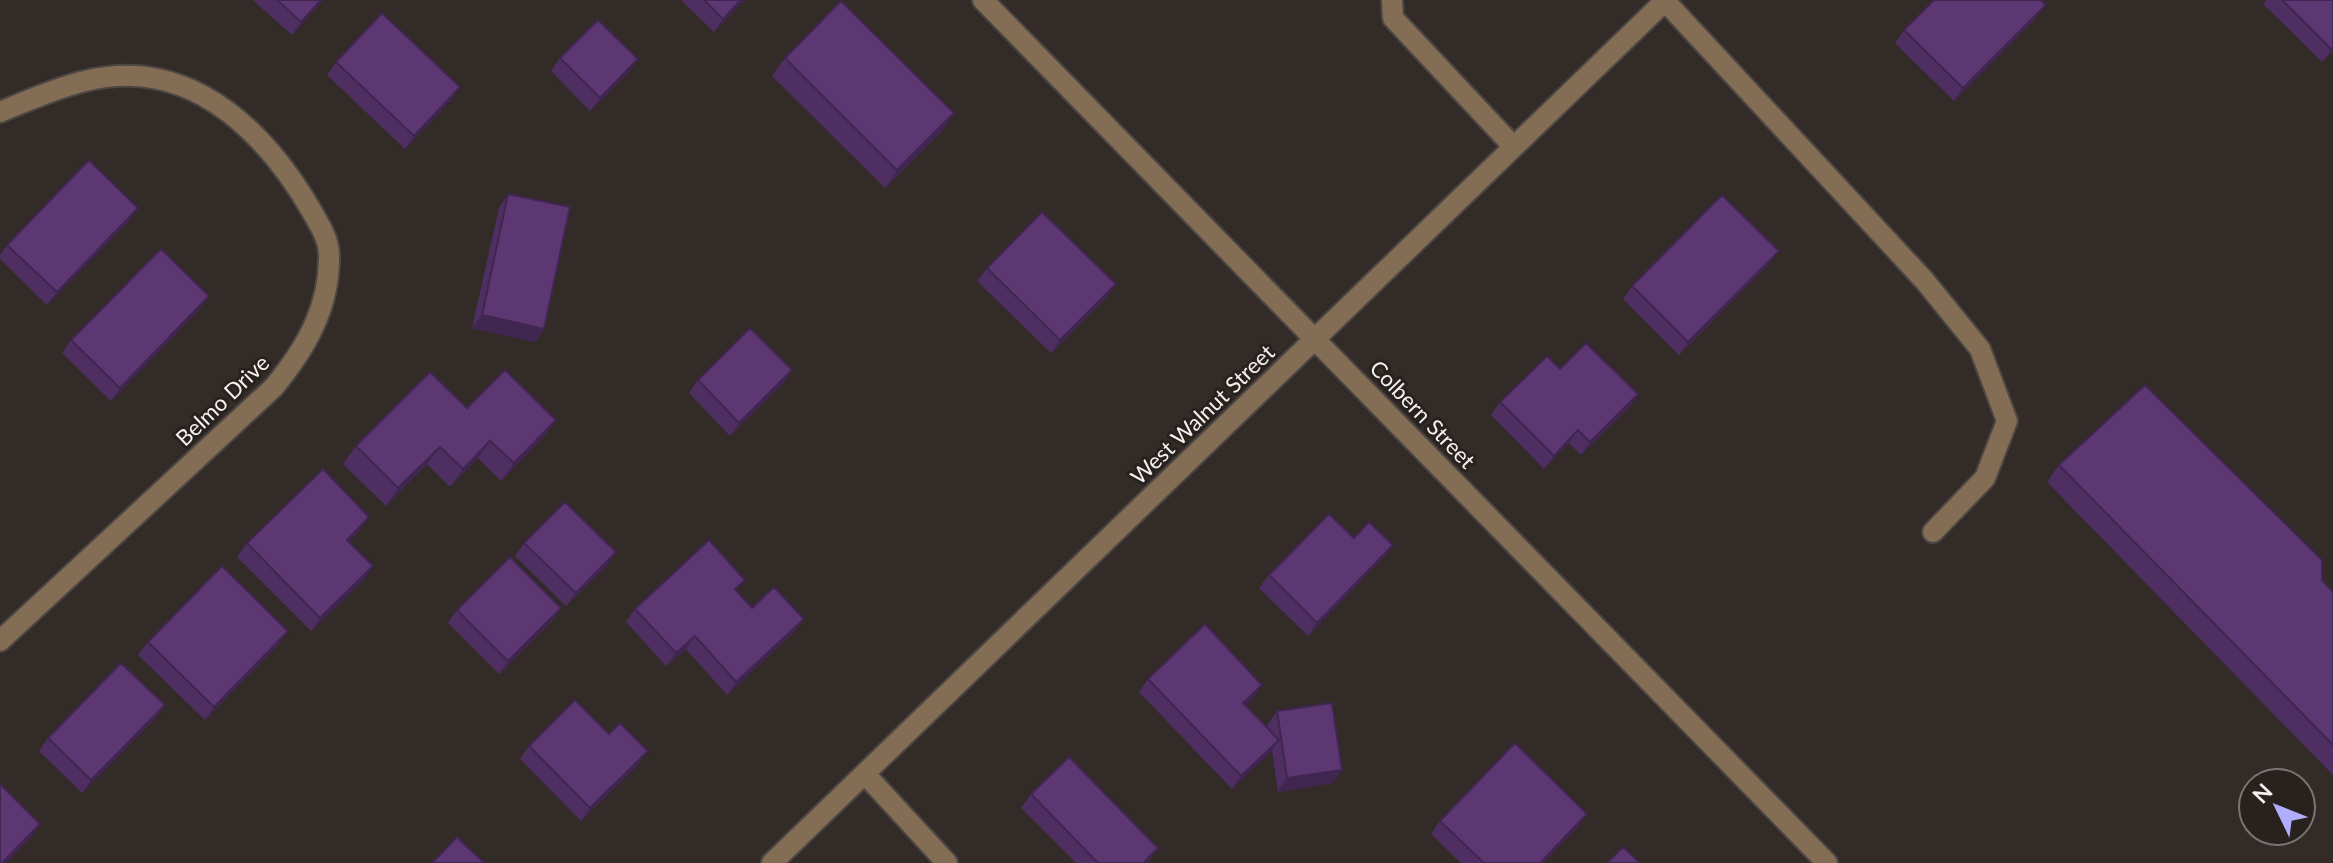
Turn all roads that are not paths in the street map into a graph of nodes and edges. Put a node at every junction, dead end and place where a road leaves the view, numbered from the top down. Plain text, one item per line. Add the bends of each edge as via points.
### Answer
1 (983, 0) edge
2 (1392, 0) edge
3 (1665, 1) edge
4 (0, 112) edge
5 (1512, 145) junction
6 (1315, 338) junction
7 (1933, 532) dead end
8 (0, 641) edge
9 (865, 774) junction
10 (772, 863) edge
11 (947, 863) edge
12 (1827, 863) edge

1 - 6 street, Colbern Street
2 - 5 street via 1393,18
3 - 5 street, West Walnut Street
3 - 7 street via 1924,280 1980,349 2007,421 1985,478
4 - 8 street, Belmo Drive via 64,85 107,75 158,79 204,95 248,128 293,179 330,253 323,306 304,350 274,387
5 - 6 street, West Walnut Street
6 - 9 street, West Walnut Street
6 - 12 street, Colbern Street
9 - 10 street, West Walnut Street
9 - 11 street

